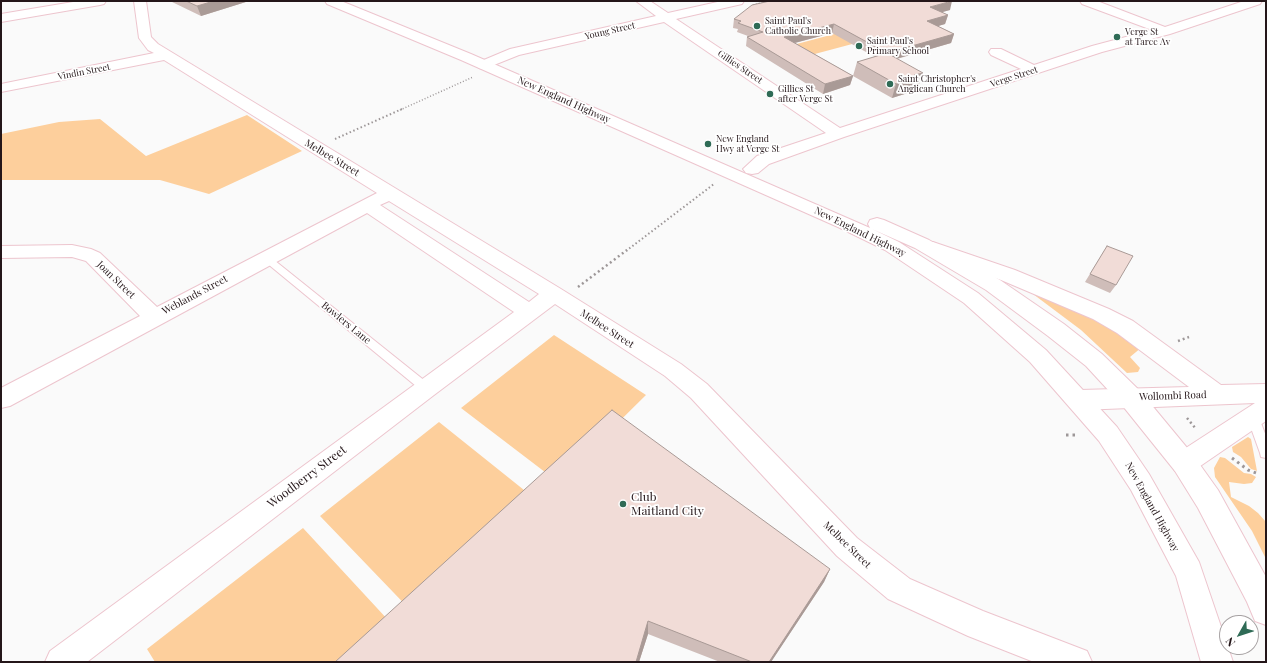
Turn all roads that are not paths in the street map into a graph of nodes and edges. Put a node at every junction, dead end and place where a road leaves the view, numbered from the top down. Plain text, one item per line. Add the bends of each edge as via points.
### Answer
1 (100, 1) edge
2 (140, 1) edge
3 (331, 1) edge
4 (352, 1) edge
5 (642, 1) edge
6 (738, 1) edge
7 (1086, 1) edge
8 (1256, 1) edge
9 (70, 4) edge
10 (667, 17) junction
11 (1, 18) edge
12 (1165, 31) junction
13 (996, 52) dead end
14 (167, 55) junction
15 (485, 67) junction
16 (1034, 70) junction
17 (1, 88) edge
18 (838, 134) junction
19 (752, 169) junction
20 (390, 193) junction
21 (367, 205) junction
22 (922, 244) junction
23 (1, 252) edge
24 (266, 258) junction
25 (554, 294) junction
26 (529, 312) junction
27 (155, 317) junction
28 (426, 388) junction
29 (1266, 393) edge
30 (1217, 395) junction
31 (1131, 398) junction
32 (1, 399) edge
33 (1080, 400) junction
34 (1259, 412) edge
35 (1266, 453) edge
36 (1184, 463) junction
37 (1266, 610) edge
38 (60, 662) edge
39 (1076, 662) edge
40 (1217, 662) edge

1 - 9 main road
2 - 14 main road, Melbee Street via 145,38 148,43
3 - 15 main road, New England Highway
4 - 15 main road, New England Highway
5 - 10 main road, Gillies Street
6 - 10 main road, Young Street
7 - 12 main road
8 - 12 main road, Verge Street
9 - 11 main road
10 - 15 main road, Young Street via 515,52
10 - 18 main road, Gillies Street
12 - 16 main road, Verge Street via 1097,49
13 - 16 main road
14 - 17 main road, Vindin Street
14 - 20 main road, Melbee Street
15 - 19 main road, New England Highway
15 - 33 main road, New England Highway via 845,222 892,246 944,279 1001,323 1038,356
16 - 18 main road, Verge Street
18 - 19 main road, Verge Street via 763,160
19 - 22 main road, New England Highway
20 - 21 main road, Weblands Street
20 - 25 main road, Melbee Street
21 - 24 main road, Weblands Street
21 - 26 main road
22 - 30 main road via 1008,275 1101,314 1138,336
22 - 31 main road, New England Highway via 993,285 1028,309 1094,360
23 - 27 main road, Joan Street via 84,253 93,257
24 - 27 main road, Weblands Street
24 - 28 lane, Bowlers Lane
25 - 26 main road, Woodberry Street
25 - 39 main road, Melbee Street via 673,370 695,388 847,547 899,589 979,625
26 - 28 main road, Woodberry Street
27 - 32 main road, Weblands Street
28 - 38 main road, Woodberry Street
29 - 30 main road, Wollombi Road
30 - 31 main road, Wollombi Road
31 - 33 main road, Wollombi Road
31 - 36 main road, New England Highway
33 - 40 main road, New England Highway via 1108,434 1140,482 1188,572
34 - 35 lane
34 - 36 main road
36 - 37 main road, New England Highway via 1208,500

